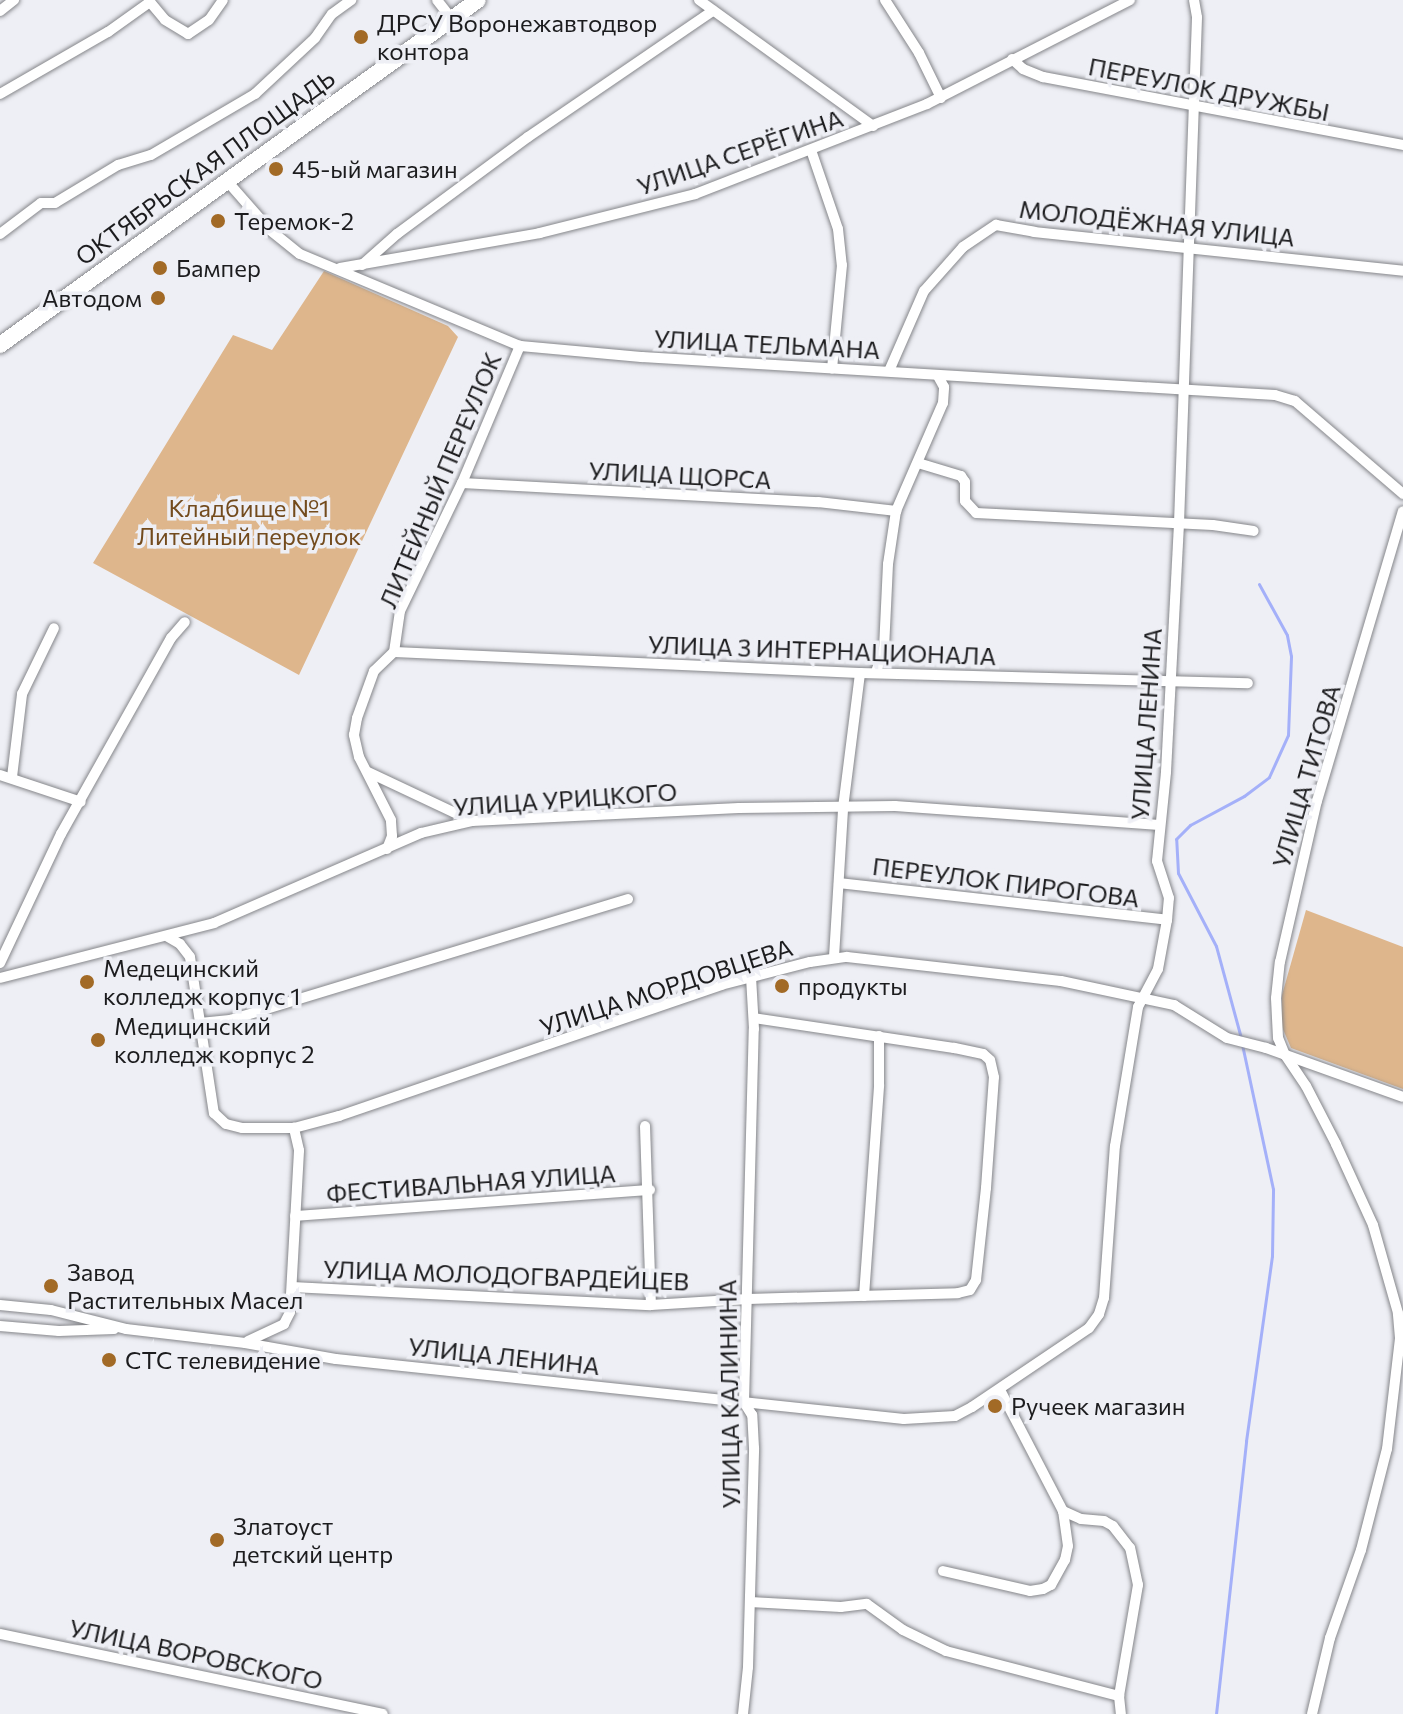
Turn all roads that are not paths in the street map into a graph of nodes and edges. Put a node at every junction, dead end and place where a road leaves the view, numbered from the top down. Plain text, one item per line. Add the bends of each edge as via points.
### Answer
1 (14, 0) edge
2 (223, 0) edge
3 (351, 0) edge
4 (437, 0) edge
5 (478, 0) edge
6 (699, 0) edge
7 (885, 0) edge
8 (1130, 0) edge
9 (1194, 0) edge
10 (151, 1) edge
11 (0, 11) edge
12 (713, 11) junction
13 (451, 18) junction
14 (1012, 59) junction
15 (0, 94) edge
16 (941, 98) junction
17 (1192, 106) junction
18 (873, 126) junction
19 (1403, 145) edge
20 (811, 150) junction
21 (227, 181) junction
22 (0, 234) edge
23 (1190, 248) junction
24 (361, 266) junction
25 (338, 268) junction
26 (1403, 271) edge
27 (0, 345) edge
28 (520, 346) junction
29 (832, 369) junction
30 (889, 371) junction
31 (938, 376) junction
32 (1184, 389) junction
33 (918, 463) junction
34 (462, 483) junction
35 (1403, 494) edge
36 (896, 511) junction
37 (1402, 514) edge
38 (1179, 523) junction
39 (1254, 531) dead end
40 (185, 622) dead end
41 (54, 628) dead end
42 (394, 652) junction
43 (876, 672) junction
44 (860, 673) junction
45 (1171, 683) junction
46 (1248, 683) dead end
47 (367, 771) junction
48 (0, 775) edge
49 (12, 777) junction
50 (81, 802) junction
51 (843, 808) junction
52 (472, 821) junction
53 (1159, 825) junction
54 (387, 849) junction
55 (839, 883) junction
56 (628, 899) dead end
57 (1167, 920) junction
58 (168, 937) junction
59 (834, 957) junction
60 (0, 963) edge
61 (751, 977) junction
62 (0, 978) edge
63 (1140, 998) junction
64 (754, 1018) junction
65 (200, 1023) junction
66 (879, 1036) junction
67 (1278, 1038) junction
68 (1266, 1048) junction
69 (1285, 1055) junction
70 (1403, 1097) edge
71 (645, 1126) dead end
72 (294, 1128) junction
73 (650, 1190) junction
74 (295, 1216) junction
75 (292, 1287) junction
76 (864, 1296) junction
77 (748, 1299) junction
78 (0, 1305) edge
79 (651, 1305) junction
80 (0, 1326) edge
81 (126, 1329) junction
82 (245, 1343) junction
83 (1000, 1390) junction
84 (744, 1402) junction
85 (1063, 1511) junction
86 (943, 1571) dead end
87 (750, 1602) junction
88 (0, 1634) edge
89 (1119, 1696) junction
90 (383, 1714) edge
91 (743, 1714) edge
92 (1121, 1714) edge
93 (1312, 1714) edge

1 - 11 street
2 - 10 street via 209,20 188,34 165,20
3 - 22 street via 255,94 151,155 118,165 55,203 41,203
4 - 13 street
5 - 13 main road, ОКТЯБРЬСКАЯ ПЛОЩАДЬ
6 - 12 street
7 - 16 street
8 - 14 street, УЛИЦА СЕРЁГИНА
9 - 17 street, УЛИЦА ЛЕНИНА
10 - 15 street
12 - 18 street
12 - 24 street via 528,137
13 - 21 main road, ОКТЯБРЬСКАЯ ПЛОЩАДЬ
14 - 16 street, УЛИЦА СЕРЁГИНА
14 - 17 street, ПЕРЕУЛОК ДРУЖБЫ via 1043,77
16 - 18 street, УЛИЦА СЕРЁГИНА
17 - 19 street, ПЕРЕУЛОК ДРУЖБЫ
17 - 23 street, УЛИЦА ЛЕНИНА
18 - 20 street, УЛИЦА СЕРЁГИНА
20 - 24 street, УЛИЦА СЕРЁГИНА via 695,194 641,208
20 - 29 street via 838,229 842,265
21 - 25 street, УЛИЦА ТЕЛЬМАНА via 287,246
21 - 27 main road, ОКТЯБРЬСКАЯ ПЛОЩАДЬ
23 - 26 street, МОЛОДЁЖНАЯ УЛИЦА
23 - 30 street, МОЛОДЁЖНАЯ УЛИЦА via 996,225 963,247 924,291
23 - 32 street, УЛИЦА ЛЕНИНА
24 - 25 street, УЛИЦА СЕРЁГИНА
25 - 28 street, УЛИЦА ТЕЛЬМАНА
28 - 29 street, УЛИЦА ТЕЛЬМАНА
28 - 34 street, ЛИТЕЙНЫЙ ПЕРЕУЛОК
29 - 30 street, УЛИЦА ТЕЛЬМАНА
30 - 31 street, УЛИЦА ТЕЛЬМАНА
31 - 32 street, УЛИЦА ТЕЛЬМАНА
31 - 33 street via 943,403
32 - 35 street, УЛИЦА ТЕЛЬМАНА via 1295,401
32 - 38 street, УЛИЦА ЛЕНИНА
33 - 36 street
33 - 38 street via 961,476 965,501 976,513
34 - 36 street, УЛИЦА ЩОРСА
34 - 42 street, ЛИТЕЙНЫЙ ПЕРЕУЛОК via 400,611
36 - 43 street via 884,649
37 - 67 street, УЛИЦА ТИТОВА via 1295,891 1280,962
38 - 39 street
38 - 45 street, УЛИЦА ЛЕНИНА
40 - 50 street via 171,638
41 - 49 street via 22,694
42 - 44 street, УЛИЦА 3 ИНТЕРНАЦИОНАЛА
42 - 47 street, ЛИТЕЙНЫЙ ПЕРЕУЛОК via 374,671 357,718 354,735
43 - 44 street, УЛИЦА 3 ИНТЕРНАЦИОНАЛА
43 - 45 street, УЛИЦА 3 ИНТЕРНАЦИОНАЛА
44 - 51 street
45 - 46 street, УЛИЦА 3 ИНТЕРНАЦИОНАЛА
45 - 53 street, УЛИЦА ЛЕНИНА
47 - 52 street
47 - 54 street, ЛИТЕЙНЫЙ ПЕРЕУЛОК via 391,820
48 - 49 street
49 - 50 street
50 - 60 street
51 - 52 street, УЛИЦА УРИЦКОГО
51 - 53 street, УЛИЦА УРИЦКОГО via 895,806
51 - 55 street
52 - 54 street, УЛИЦА УРИЦКОГО via 421,833
53 - 57 street, УЛИЦА ЛЕНИНА via 1157,861 1169,898
54 - 58 street, УЛИЦА УРИЦКОГО via 214,923
55 - 57 street, ПЕРЕУЛОК ПИРОГОВА
55 - 59 street
56 - 65 street via 230,1020
57 - 63 street, УЛИЦА ЛЕНИНА via 1158,969
58 - 62 street, УЛИЦА УРИЦКОГО
58 - 65 street via 190,957
59 - 61 street, УЛИЦА МОРДОВЦЕВА
59 - 63 street, УЛИЦА МОРДОВЦЕВА via 1047,979
61 - 64 street, УЛИЦА КАЛИНИНА
61 - 72 street, УЛИЦА МОРДОВЦЕВА
63 - 68 street, УЛИЦА МОРДОВЦЕВА via 1174,1005 1236,1041
63 - 83 street, УЛИЦА ЛЕНИНА via 1115,1146 1099,1314 1074,1340
64 - 66 street, УЛИЦА МОЛОДОГВАРДЕЙЦЕВ
64 - 77 street, УЛИЦА КАЛИНИНА
65 - 72 street, УЛИЦА МОРДОВЦЕВА via 214,1113 226,1124 242,1128
66 - 76 street
66 - 76 street, УЛИЦА МОЛОДОГВАРДЕЙЦЕВ via 983,1054 994,1077 977,1264 970,1290
67 - 68 street
67 - 69 street, УЛИЦА ТИТОВА
68 - 69 street, УЛИЦА МОРДОВЦЕВА
69 - 70 street, УЛИЦА МОРДОВЦЕВА
69 - 93 street, УЛИЦА ТИТОВА via 1306,1086 1373,1225 1400,1338 1387,1449
71 - 73 street, ФЕСТИВАЛЬНАЯ УЛИЦА
72 - 74 street via 299,1150
73 - 74 street, ФЕСТИВАЛЬНАЯ УЛИЦА
73 - 79 street, ФЕСТИВАЛЬНАЯ УЛИЦА
74 - 75 street
75 - 79 street, УЛИЦА МОЛОДОГВАРДЕЙЦЕВ
75 - 82 street via 284,1324
76 - 77 street, УЛИЦА МОЛОДОГВАРДЕЙЦЕВ
77 - 79 street, УЛИЦА МОЛОДОГВАРДЕЙЦЕВ
77 - 84 street, УЛИЦА КАЛИНИНА
78 - 81 street, УЛИЦА ЛЕНИНА via 51,1310
80 - 81 street
81 - 82 street, УЛИЦА ЛЕНИНА
82 - 84 street, УЛИЦА ЛЕНИНА via 336,1359
83 - 84 street, УЛИЦА ЛЕНИНА via 955,1416 934,1419
83 - 85 street
84 - 87 street, УЛИЦА КАЛИНИНА via 752,1415 754,1448
85 - 86 street via 1068,1546 1051,1585 1030,1591
85 - 89 street via 1104,1521 1130,1548 1138,1585
87 - 89 street via 867,1604 946,1651
87 - 91 street, УЛИЦА КАЛИНИНА
88 - 90 street, УЛИЦА ВОРОВСКОГО
89 - 92 street

